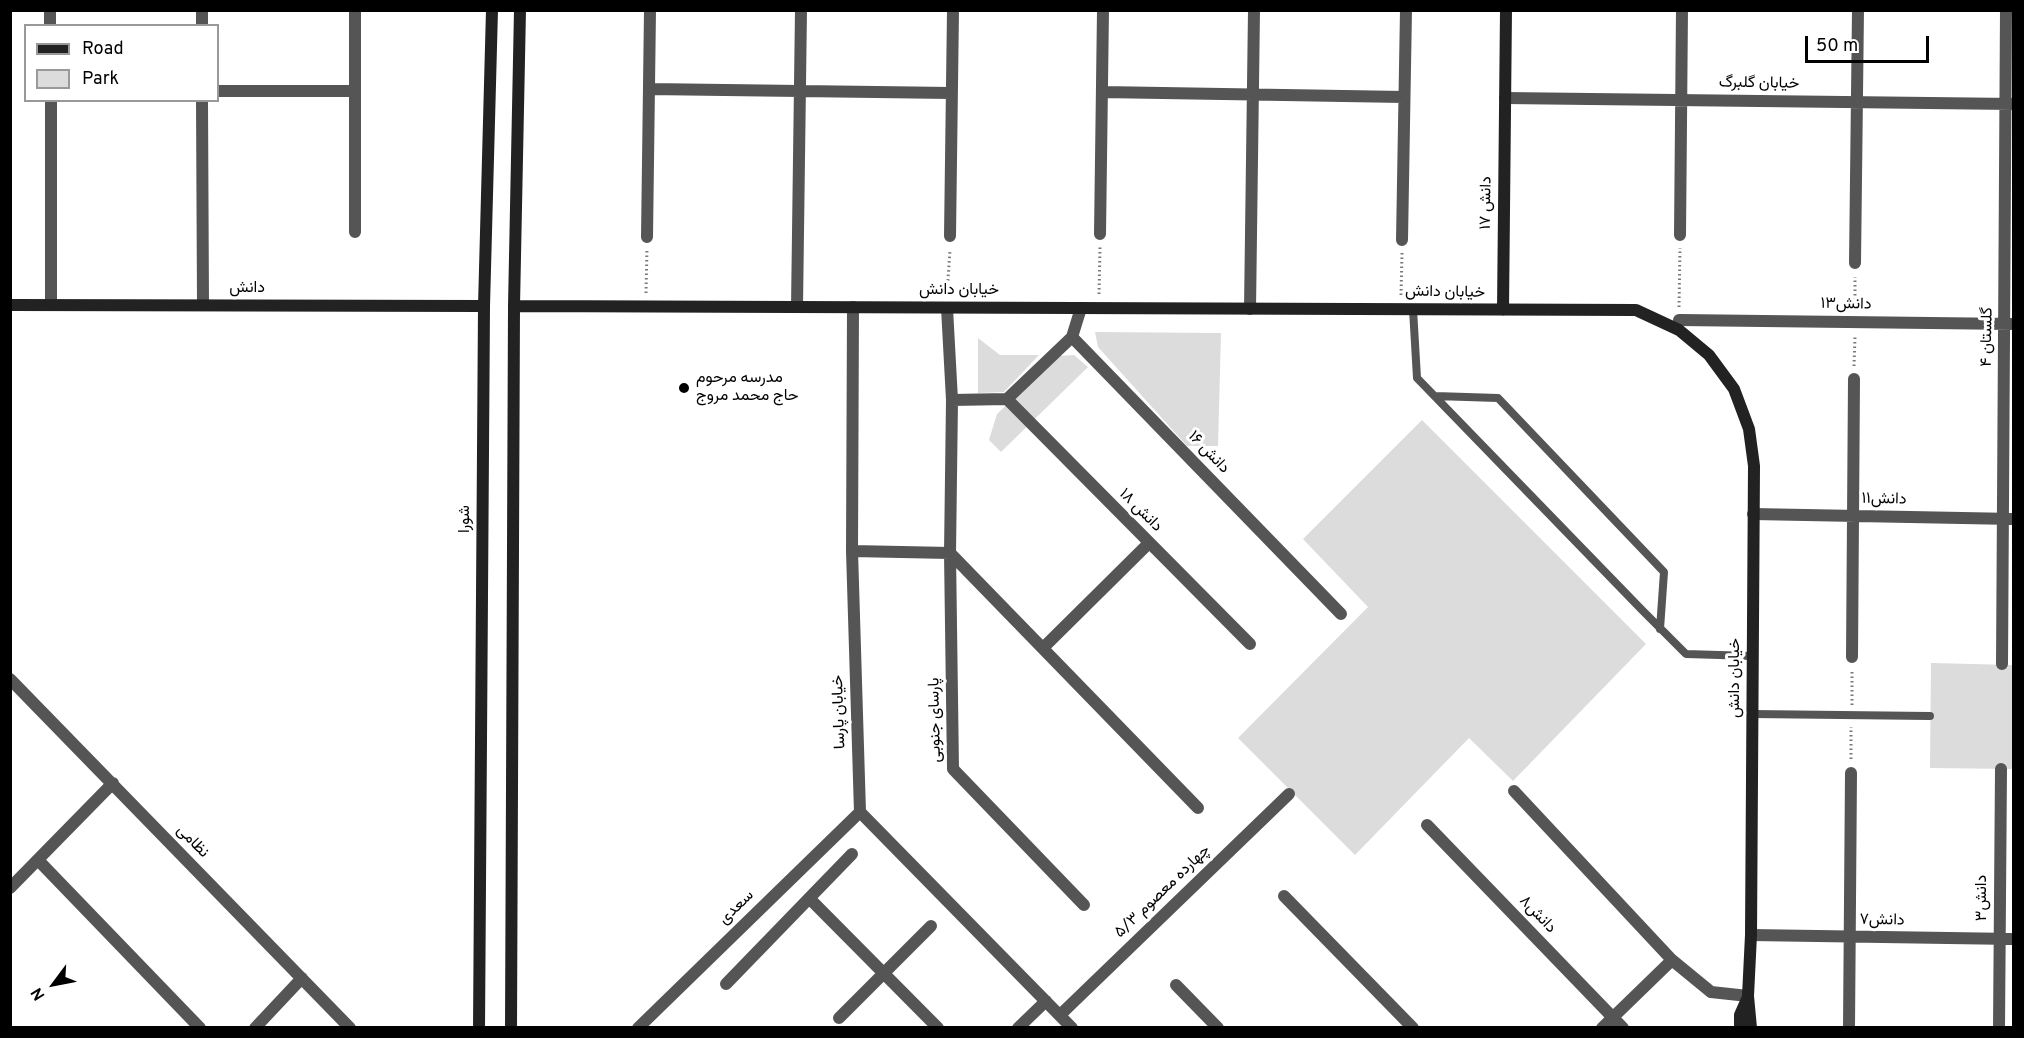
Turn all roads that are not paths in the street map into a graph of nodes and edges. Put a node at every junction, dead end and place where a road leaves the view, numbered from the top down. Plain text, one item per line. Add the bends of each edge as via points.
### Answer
1 (355, 10) edge
2 (492, 10) edge
3 (520, 10) edge
4 (650, 10) edge
5 (801, 10) edge
6 (953, 10) edge
7 (1103, 10) edge
8 (1254, 10) edge
9 (1406, 10) edge
10 (1506, 10) edge
11 (1682, 10) edge
12 (1858, 10) edge
13 (2007, 10) edge
14 (649, 90) junction
15 (219, 91) edge
16 (355, 92) junction
17 (800, 92) junction
18 (1102, 92) junction
19 (951, 93) junction
20 (1253, 94) junction
21 (1404, 97) junction
22 (1505, 98) junction
23 (1681, 100) junction
24 (51, 102) edge
25 (202, 102) edge
26 (1857, 102) junction
27 (2010, 104) edge
28 (356, 232) dead end
29 (1100, 234) road end
30 (1680, 235) road end
31 (647, 237) road end
32 (950, 237) road end
33 (1402, 240) road end
34 (1855, 263) road end
35 (10, 304) edge
36 (51, 305) junction
37 (203, 305) junction
38 (484, 306) junction
39 (514, 306) junction
40 (797, 307) junction
41 (853, 308) junction
42 (947, 308) junction
43 (1081, 308) junction
44 (1250, 309) junction
45 (1407, 309) junction
46 (1503, 310) junction
47 (1679, 320) road end
48 (2009, 324) edge
49 (1072, 337) junction
50 (1854, 379) road end
51 (1435, 396) junction
52 (1007, 399) junction
53 (952, 400) junction
54 (1753, 514) junction
55 (1853, 516) junction
56 (2008, 519) edge
57 (1149, 543) junction
58 (852, 551) junction
59 (950, 553) junction
60 (1341, 614) dead end
61 (1660, 629) junction
62 (1250, 644) dead end
63 (1043, 648) junction
64 (1752, 656) junction
65 (1852, 657) road end
66 (2002, 664) dead end
67 (10, 679) edge
68 (1752, 714) junction
69 (1930, 716) dead end
70 (2001, 769) dead end
71 (1851, 773) road end
72 (113, 783) junction
73 (1514, 791) dead end
74 (1289, 794) dead end
75 (1198, 808) dead end
76 (860, 812) junction
77 (1427, 825) dead end
78 (852, 854) dead end
79 (38, 860) junction
80 (10, 888) edge
81 (1284, 896) dead end
82 (809, 898) junction
83 (1084, 905) dead end
84 (930, 926) dead end
85 (1751, 935) junction
86 (1850, 937) junction
87 (1999, 939) junction
88 (2013, 939) edge
89 (1672, 960) junction
90 (883, 973) junction
91 (302, 978) junction
92 (726, 984) dead end
93 (1176, 985) dead end
94 (1748, 996) junction
95 (1046, 1001) junction
96 (1059, 1014) junction
97 (1613, 1017) junction
98 (839, 1018) dead end
99 (200, 1028) edge
100 (255, 1028) edge
101 (351, 1028) edge
102 (479, 1028) edge
103 (511, 1028) edge
104 (638, 1028) edge
105 (938, 1028) edge
106 (1018, 1028) edge
107 (1072, 1028) edge
108 (1218, 1028) edge
109 (1413, 1028) edge
110 (1602, 1028) edge
111 (1623, 1028) edge
112 (1740, 1028) edge
113 (1751, 1028) edge
114 (1849, 1028) edge
115 (1999, 1028) edge

1 - 16 street
2 - 38 street, شورا
3 - 39 street
4 - 14 street
5 - 17 street
6 - 19 street
7 - 18 street
8 - 20 street
9 - 21 street
10 - 22 street, دانش ۱۷
11 - 23 street
12 - 26 street
13 - 27 street, گلستان ۴
14 - 17 street
14 - 31 street
15 - 16 street
16 - 28 street
17 - 19 street
17 - 40 street
18 - 20 street
18 - 29 street
19 - 32 street
20 - 21 street
20 - 44 street
21 - 33 street
22 - 23 street, خیابان گلبرگ
22 - 46 street, دانش ۱۷
23 - 26 street, خیابان گلبرگ
23 - 30 street
24 - 36 street
25 - 37 street
26 - 27 street, خیابان گلبرگ
26 - 34 street
27 - 48 street, گلستان ۴
35 - 36 street, دانش
36 - 37 street, دانش
37 - 38 street, دانش
38 - 102 street, شورا
39 - 40 street, خیابان دانش
39 - 103 street
40 - 41 street, خیابان دانش
41 - 42 street, خیابان دانش
41 - 58 street, خیابان پارسا
42 - 43 street, خیابان دانش
42 - 53 street, پارسای جنوبی
43 - 44 street, خیابان دانش
43 - 49 street
44 - 45 street, خیابان دانش
45 - 46 street, خیابان دانش
45 - 51 lane via 1417,378
46 - 54 street, خیابان دانش via 1636,310 1679,330 1709,355 1734,389 1749,429 1754,466
47 - 48 street, دانش۱۳
48 - 56 street, گلستان ۴
49 - 52 street
49 - 60 street, دانش ۱۶
50 - 55 street
51 - 61 lane
51 - 61 lane via 1498,398 1664,572
52 - 53 street
52 - 57 street, دانش ۱۸
53 - 59 street, پارسای جنوبی
54 - 55 street, دانش۱۱
54 - 64 street, خیابان دانش
55 - 56 street, دانش۱۱
55 - 65 street
56 - 66 street, گلستان ۴
57 - 62 street, دانش ۱۸
57 - 63 street
58 - 59 street
58 - 76 street, خیابان پارسا
59 - 63 street
59 - 83 street, پارسای جنوبی via 953,769
61 - 64 lane via 1686,654
63 - 75 street
64 - 68 street, خیابان دانش
67 - 72 street, نظامی
68 - 69 lane
68 - 85 street, خیابان دانش
70 - 87 street, دانش۳
71 - 86 street
72 - 79 street
72 - 91 street, نظامی
73 - 89 street
74 - 96 street, چهارده معصوم ۵/۳
76 - 95 street
76 - 104 street, سعدی
77 - 97 street, دانش۸
78 - 82 street
79 - 80 street
79 - 99 street
81 - 109 street
82 - 90 street
82 - 92 street
84 - 90 street
85 - 86 street, دانش۷
85 - 94 street, خیابان دانش
86 - 87 street, دانش۷
86 - 114 street
87 - 88 street, دانش۷
87 - 115 street, دانش۳
89 - 94 street via 1711,992
89 - 97 street
90 - 98 street
90 - 105 street
91 - 100 street
91 - 101 street, نظامی
93 - 108 street
94 - 112 street, خیابان دانش via 1740,1015
94 - 113 street, خیابان دانش
95 - 96 street
95 - 106 street
96 - 107 street
97 - 110 street
97 - 111 street, دانش۸

